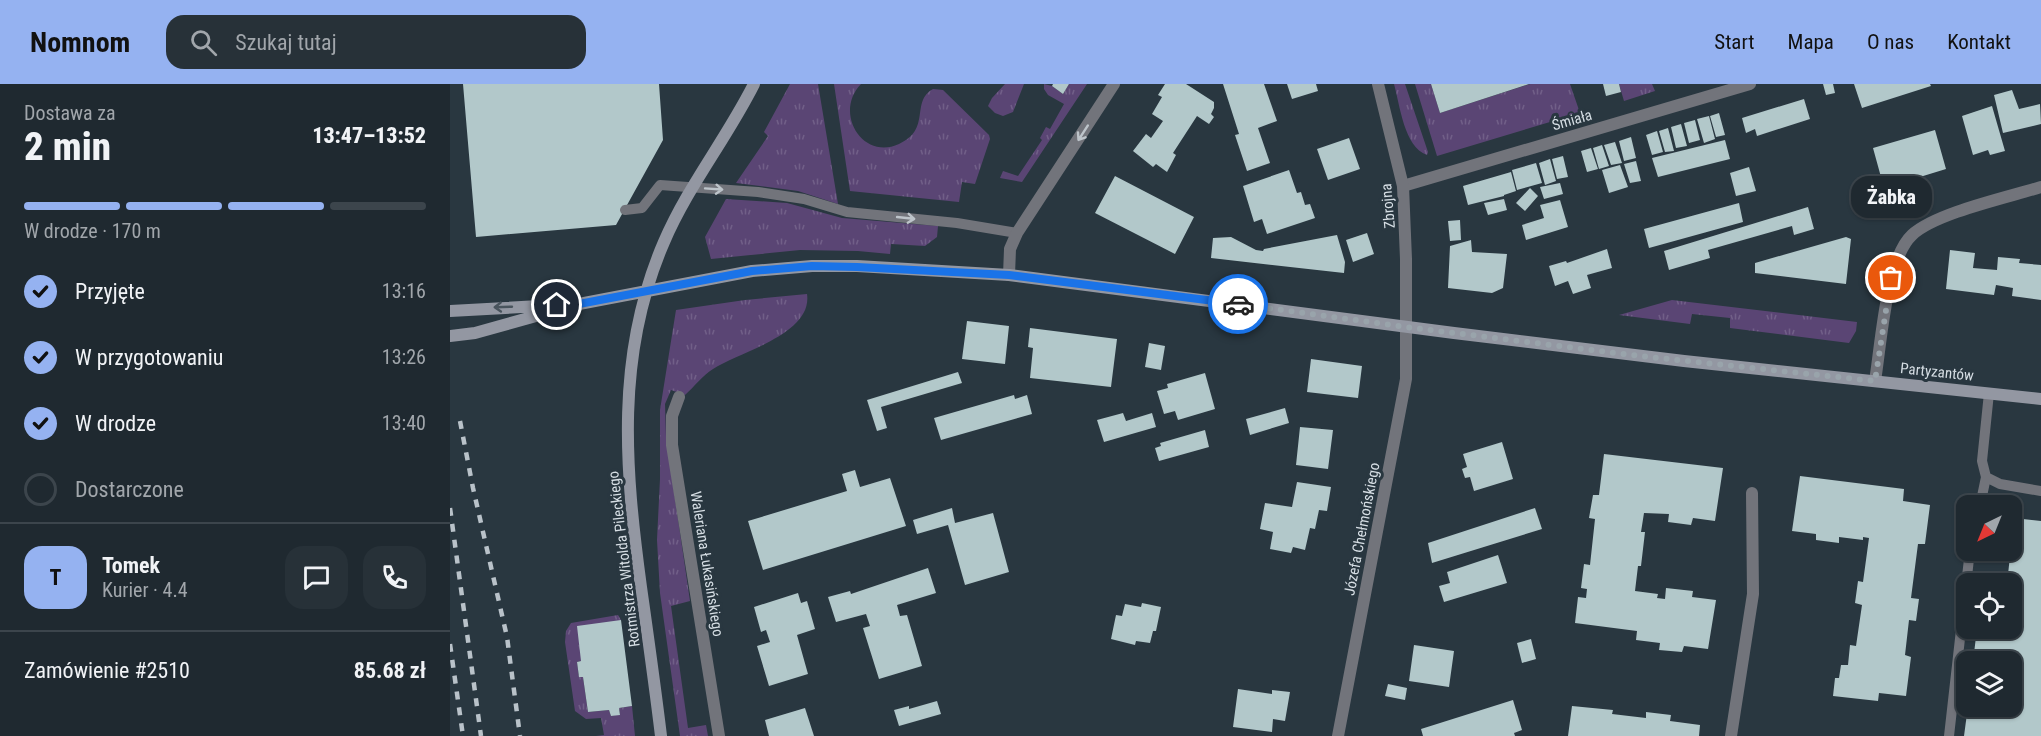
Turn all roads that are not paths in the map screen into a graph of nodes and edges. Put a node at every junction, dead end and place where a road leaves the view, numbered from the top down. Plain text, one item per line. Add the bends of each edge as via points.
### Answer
1 (754, 84) edge
2 (1114, 84) edge
3 (1378, 84) edge
4 (1750, 84) edge
5 (1403, 186) junction
6 (2041, 187) edge
7 (625, 210) dead end
8 (1017, 233) junction
9 (1009, 275) junction
10 (579, 304) junction
11 (450, 311) edge
12 (1406, 327) junction
13 (450, 336) edge
14 (1875, 381) junction
15 (1989, 393) junction
16 (679, 397) dead end
17 (2041, 399) edge
18 (1986, 477) junction
19 (2041, 491) edge
20 (1752, 493) dead end
21 (1982, 495) edge
22 (1969, 561) edge
23 (661, 736) edge
24 (719, 736) edge
25 (1338, 736) edge
26 (1731, 736) edge
27 (1949, 736) edge

1 - 23 main road, Rotmistrza Witolda Pileckiego via 664,242 644,296 633,346 628,412 630,505
2 -> 8 street
3 - 5 street, Zbrojna
4 - 5 street, Śmiała
5 - 12 street, Zbrojna
6 - 14 street via 1935,219 1911,235 1891,278
7 -> 8 lane via 642,208 660,186 758,192 804,199 847,212
8 - 9 street via 1010,249
9 - 10 main road, Partyzantów via 812,266 752,271
9 - 12 main road, Partyzantów
10 -> 11 main road, Partyzantów
10 - 13 main road, Partyzantów via 475,333
12 - 14 main road, Partyzantów
12 - 25 street, Józefa Chełmońskiego via 1406,379
14 - 15 main road, Partyzantów
15 - 17 main road, Partyzantów
15 - 18 lane via 1982,461
16 - 24 street, Waleriana Łukasińskiego via 672,416 672,445
18 - 19 lane via 2000,484
18 - 21 lane
20 - 26 street via 1753,594
22 - 27 lane

